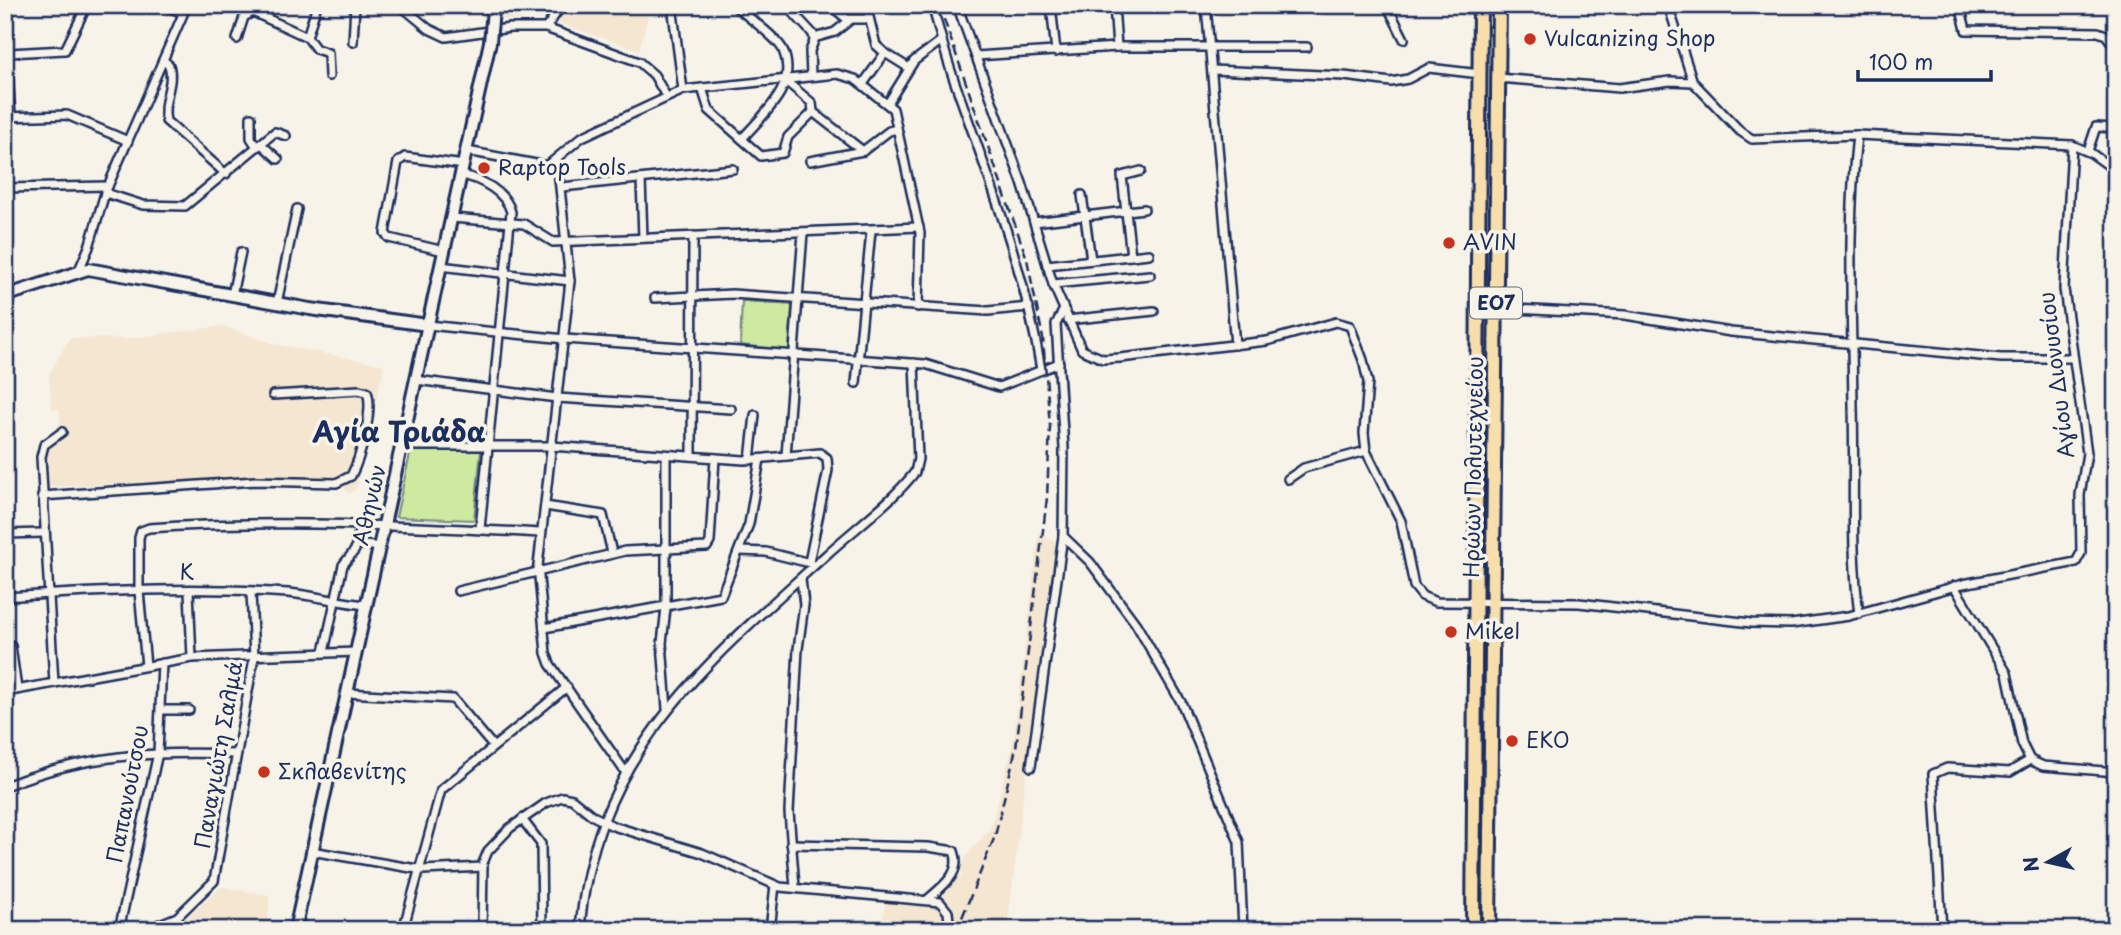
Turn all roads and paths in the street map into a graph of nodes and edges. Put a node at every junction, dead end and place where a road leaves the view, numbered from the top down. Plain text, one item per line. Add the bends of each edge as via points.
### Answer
1 (87, 5) edge
2 (164, 5) edge
3 (187, 5) edge
4 (317, 5) edge
5 (355, 5) edge
6 (400, 5) edge
7 (415, 5) edge
8 (562, 5) edge
9 (672, 5) edge
10 (786, 5) edge
11 (830, 5) edge
12 (866, 5) edge
13 (932, 5) edge
14 (957, 5) edge
15 (1051, 5) edge
16 (1114, 5) edge
17 (1206, 5) edge
18 (1387, 5) edge
19 (1480, 5) edge
20 (1499, 5) edge
21 (1668, 5) edge
22 (1960, 5) edge
23 (735, 6) edge
24 (493, 8) edge
25 (245, 9) edge
26 (183, 13) junction
27 (414, 15) junction
28 (869, 19) junction
29 (850, 20) junction
30 (5, 27) edge
31 (547, 28) junction
32 (307, 37) junction
33 (814, 38) junction
34 (237, 39) dead end
35 (1404, 39) dead end
36 (942, 40) junction
37 (353, 42) dead end
38 (1117, 47) junction
39 (1307, 47) dead end
40 (1210, 48) junction
41 (2116, 48) edge
42 (1056, 52) junction
43 (9, 53) junction
44 (885, 53) junction
45 (976, 56) junction
46 (163, 60) junction
47 (909, 68) junction
48 (1212, 70) junction
49 (1480, 74) junction
50 (328, 76) dead end
51 (811, 76) junction
52 (1498, 78) junction
53 (787, 80) junction
54 (1693, 82) junction
55 (863, 84) junction
56 (702, 88) junction
57 (683, 90) junction
58 (666, 96) junction
59 (888, 103) junction
60 (813, 113) junction
61 (8, 117) edge
62 (251, 117) dead end
63 (2116, 128) edge
64 (897, 129) junction
65 (1857, 135) junction
66 (286, 136) dead end
67 (742, 139) junction
68 (128, 141) junction
69 (2072, 145) junction
70 (259, 146) junction
71 (467, 151) junction
72 (863, 151) junction
73 (2088, 151) junction
74 (278, 159) dead end
75 (557, 160) junction
76 (810, 161) dead end
77 (733, 169) dead end
78 (463, 170) junction
79 (1141, 171) dead end
80 (2116, 171) edge
81 (226, 174) junction
82 (641, 179) junction
83 (562, 187) junction
84 (5, 188) edge
85 (106, 189) junction
86 (1082, 195) dead end
87 (297, 209) dead end
88 (1144, 209) dead end
89 (1125, 211) junction
90 (1085, 216) junction
91 (452, 218) junction
92 (1034, 222) junction
93 (511, 223) junction
94 (919, 228) junction
95 (871, 232) junction
96 (803, 233) junction
97 (693, 236) junction
98 (643, 237) junction
99 (567, 242) junction
100 (444, 251) junction
101 (241, 252) dead end
102 (1149, 254) dead end
103 (1131, 256) junction
104 (1091, 260) junction
105 (1047, 265) junction
106 (440, 267) junction
107 (79, 270) junction
108 (504, 274) junction
109 (1150, 275) dead end
110 (570, 281) junction
111 (1053, 284) junction
112 (232, 295) junction
113 (5, 296) edge
114 (694, 297) junction
115 (655, 298) dead end
116 (798, 299) junction
117 (277, 303) junction
118 (863, 303) junction
119 (918, 307) junction
120 (1029, 307) junction
121 (1496, 308) junction
122 (1063, 311) junction
123 (1154, 312) dead end
124 (1067, 320) junction
125 (428, 325) junction
126 (498, 332) junction
127 (565, 339) junction
128 (1852, 343) junction
129 (1236, 345) junction
130 (694, 348) junction
131 (794, 355) junction
132 (2072, 358) junction
133 (858, 360) junction
134 (914, 363) junction
135 (1059, 363) junction
136 (1041, 370) junction
137 (416, 380) junction
138 (856, 383) dead end
139 (492, 390) junction
140 (274, 395) dead end
141 (557, 398) junction
142 (692, 407) junction
143 (731, 409) dead end
144 (755, 415) dead end
145 (62, 432) dead end
146 (487, 445) junction
147 (403, 446) junction
148 (551, 446) junction
149 (1366, 450) junction
150 (666, 455) junction
151 (692, 456) junction
152 (786, 456) junction
153 (715, 458) junction
154 (750, 460) junction
155 (760, 460) junction
156 (1288, 479) dead end
157 (42, 496) junction
158 (545, 506) junction
159 (361, 523) junction
160 (385, 525) junction
161 (480, 529) junction
162 (44, 533) junction
163 (541, 533) junction
164 (5, 534) edge
165 (1063, 536) junction
166 (357, 544) junction
167 (380, 547) junction
168 (664, 550) junction
169 (740, 551) junction
170 (612, 553) junction
171 (811, 564) junction
172 (538, 570) junction
173 (801, 579) junction
174 (1954, 586) junction
175 (139, 591) junction
176 (189, 591) junction
177 (458, 591) dead end
178 (251, 592) junction
179 (47, 594) junction
180 (5, 597) edge
181 (1476, 602) junction
182 (1492, 602) junction
183 (337, 603) junction
184 (367, 606) junction
185 (666, 608) junction
186 (1859, 614) junction
187 (544, 628) junction
188 (5, 642) edge
189 (324, 652) junction
190 (356, 652) junction
191 (254, 655) junction
192 (9, 657) edge
193 (192, 658) junction
194 (162, 663) junction
195 (146, 666) junction
196 (54, 683) junction
197 (567, 687) junction
198 (17, 690) junction
199 (5, 692) edge
200 (347, 693) junction
201 (667, 709) junction
202 (161, 710) junction
203 (189, 710) dead end
204 (492, 745) junction
205 (158, 754) junction
206 (237, 754) junction
207 (2030, 760) junction
208 (1031, 767) dead end
209 (2116, 772) edge
210 (626, 773) junction
211 (5, 786) edge
212 (522, 819) junction
213 (605, 822) junction
214 (791, 844) junction
215 (311, 851) junction
216 (483, 867) junction
217 (419, 870) junction
218 (775, 885) junction
219 (795, 887) junction
220 (927, 900) junction
221 (119, 930) edge
222 (145, 930) edge
223 (295, 930) edge
224 (403, 930) edge
225 (482, 930) edge
226 (542, 930) edge
227 (580, 930) edge
228 (770, 930) edge
229 (950, 930) edge
230 (1243, 930) edge
231 (1473, 930) edge
232 (1489, 930) edge
233 (1942, 930) edge

1 - 43 street via 67,49
2 - 26 street
3 - 26 street
4 - 32 street
5 - 37 street
6 - 27 street
7 - 27 street
8 - 31 street
9 - 57 street
10 - 33 street
11 - 29 street
12 - 28 street
13 - 36 street
14 - 45 street
15 - 42 street
16 - 38 street
17 - 40 street
18 - 35 street
19 - 49 main road, Ηρώων Πολυτεχνείου / ΕΟ7
20 - 52 main road, Ηρώων Πολυτεχνείου / ΕΟ7
21 - 54 street
22 - 41 street via 1966,30 2098,32
23 - 53 street via 782,48
24 - 71 main road, Αθηνών, bridge
25 - 32 street
25 - 34 street
26 - 46 street
27 - 31 street via 446,37
28 - 29 street
28 - 44 street via 877,46
29 - 33 street via 835,32
30 - 43 street
31 - 58 street via 639,62 654,75
32 - 50 street via 313,47 329,55
33 - 51 street
36 - 47 street
36 - 120 street
38 - 40 street
38 - 42 street
39 - 40 street
40 - 48 street
42 - 45 street
43 - 61 street
44 - 47 street
44 - 55 street
45 - 92 street
46 - 68 street
46 - 81 street via 171,74 164,105 166,121
47 - 59 street
48 - 49 street via 1391,82 1429,68
48 - 129 street
49 - 181 main road, Ηρώων Πολυτεχνείου / ΕΟ7
51 - 53 street
51 - 55 street via 837,74
52 - 54 street via 1619,88
52 - 121 main road, Ηρώων Πολυτεχνείου / ΕΟ7
53 - 56 street
53 - 60 street via 812,103
53 - 67 street
54 - 65 street via 1752,139
55 - 59 street
56 - 57 street
56 - 67 street via 709,110
57 - 58 street
58 - 75 street via 582,137
59 - 64 street
60 - 67 street via 795,128 780,154 761,156
60 - 72 street
61 - 68 street via 62,114
62 - 70 street via 251,138
63 - 73 street via 2096,127
64 - 72 street
64 - 94 street
65 - 69 street
65 - 128 street via 1852,193
66 - 70 street via 276,132
68 - 85 street
69 - 73 street
69 - 132 street, Αγίου Διονυσίου via 2064,289
70 - 74 street
70 - 81 street
71 - 75 street via 540,166
71 - 78 main road, Αθηνών
72 - 76 street
73 - 80 street
75 - 83 street
77 - 82 street
78 - 91 main road, Αθηνών
78 - 93 street via 502,196 510,208
78 - 100 street via 405,157 398,162 385,233
79 - 89 street via 1122,176
81 - 85 street via 194,201 179,207 143,205
82 - 83 street
82 - 98 street
83 - 99 street
84 - 85 street
85 - 107 street
86 - 90 street
87 - 117 street
88 - 89 street
89 - 90 street
89 - 103 street
90 - 92 street
90 - 104 street
91 - 93 street
91 - 100 main road, Αθηνών
92 - 105 street
93 - 99 street via 530,227 549,242
93 - 108 street
94 - 95 street
94 - 119 street
95 - 96 street
95 - 118 street
96 - 97 street
96 - 116 street
97 - 98 street
97 - 114 street
98 - 99 street
99 - 110 street
100 - 106 main road, Αθηνών
101 - 112 street
102 - 103 street
103 - 104 street
104 - 105 street
105 - 111 street
106 - 108 street
106 - 125 main road, Αθηνών
107 - 112 main road
107 - 113 main road
108 - 110 street
108 - 126 street
109 - 111 street
110 - 127 street
111 - 122 street
112 - 117 main road
114 - 115 street
114 - 116 street via 732,294
114 - 130 street
116 - 118 street
116 - 131 street
117 - 125 main road
118 - 119 street
118 - 133 street
119 - 120 street via 988,311
120 - 136 street
121 - 128 street via 1625,315 1723,331
121 - 182 main road, Ηρώων Πολυτεχνείου / ΕΟ7
122 - 124 street
122 - 135 street via 1056,324
123 - 124 street
124 - 129 street via 1082,350 1103,359
125 - 126 street
125 - 137 main road, Αθηνών
126 - 127 street
126 - 139 street
127 - 130 street
127 - 141 street
128 - 132 street via 2001,358
128 - 186 street
129 - 149 street via 1336,322 1350,326 1368,382
130 - 131 street
130 - 142 street
131 - 133 street
131 - 152 street
132 - 174 street, Αγίου Διονυσίου via 2087,453 2080,495 2079,557 2059,568
133 - 134 street
133 - 138 street
134 - 136 street via 952,370 999,387
134 - 171 street via 917,469
135 - 136 street
135 - 165 street
137 - 139 street
137 - 147 main road, Αθηνών
139 - 141 street
139 - 146 street
140 - 157 street via 367,392 364,436 348,479
141 - 142 street
141 - 148 street
142 - 143 street
142 - 151 street
144 - 154 street
145 - 157 street via 42,448
146 - 147 street
146 - 148 street
146 - 161 street
147 - 160 main road, Αθηνών
148 - 150 street
148 - 158 street
149 - 156 street via 1304,468
149 - 181 street via 1401,521 1416,589 1436,602
150 - 151 street
150 - 168 street
151 - 153 street
152 - 155 street
152 - 171 street via 820,453 828,464
153 - 154 street
153 - 168 street via 710,545
154 - 155 street
155 - 169 street
157 - 162 street
158 - 163 street
158 - 170 street via 603,515
159 - 160 street
159 - 166 street
159 - 175 street via 149,528 141,531 139,538
160 - 161 street
160 - 167 main road, Αθηνών
161 - 163 street
162 - 164 street
162 - 179 street
163 - 172 street
165 - 208 street
165 - 230 street via 1090,562 1136,624 1186,714 1239,842
166 - 167 street
166 - 183 street via 343,565
167 - 184 main road, Αθηνών
168 - 170 street
168 - 185 street
169 - 171 street via 761,551
169 - 185 street via 721,596
170 - 172 street
171 - 173 street
172 - 177 street
172 - 187 street
173 - 201 street
173 - 214 street via 804,605 790,795
174 - 186 street
174 - 207 street via 2007,673 2022,744
175 - 176 street, Κ
175 - 179 street, Κ
175 - 195 street
176 - 178 street, Κ
176 - 193 street
178 - 183 street, Κ via 290,593
178 - 191 street, Παναγιώτη Σαλμά
179 - 180 street, Κ
179 - 196 street
181 - 182 street
181 - 231 main road, Ηρώων Πολυτεχνείου / ΕΟ7
182 - 186 street via 1579,603 1780,624
182 - 232 main road, Ηρώων Πολυτεχνείου / ΕΟ7
183 - 184 street, Κ
183 - 189 street
184 - 190 main road, Αθηνών
185 - 187 street
185 - 201 street via 662,643
187 - 197 street via 547,658
188 - 192 street via 10,646
189 - 190 street
189 - 191 street
190 - 200 main road, Αθηνών
191 - 193 street
191 - 206 street, Παναγιώτη Σαλμά
192 - 198 street
193 - 194 street
194 - 195 street
194 - 202 street, Παπανούτσου
195 - 196 street
196 - 198 street
197 - 204 street
197 - 210 street
198 - 199 street
200 - 204 street via 453,699
200 - 215 main road, Αθηνών
201 - 210 street
202 - 203 street
202 - 205 street, Παπανούτσου
204 - 217 street via 440,790
205 - 206 street
205 - 211 street via 86,760
205 - 221 street, Παπανούτσου
206 - 222 street, Παναγιώτη Σαλμά via 214,881 177,917
207 - 209 street via 2043,766
207 - 233 street via 2010,772 1947,768 1933,774
210 - 213 street
212 - 213 street via 554,799 566,797
212 - 216 street via 495,842
212 - 226 street via 541,844
213 - 218 street via 711,856
213 - 227 street via 588,876
214 - 219 street
214 - 220 street via 954,851 950,881
215 - 217 street
215 - 223 main road, Αθηνών
216 - 217 street
216 - 225 street
217 - 224 street
218 - 219 street
218 - 228 street
219 - 220 street
220 - 229 street via 944,906

